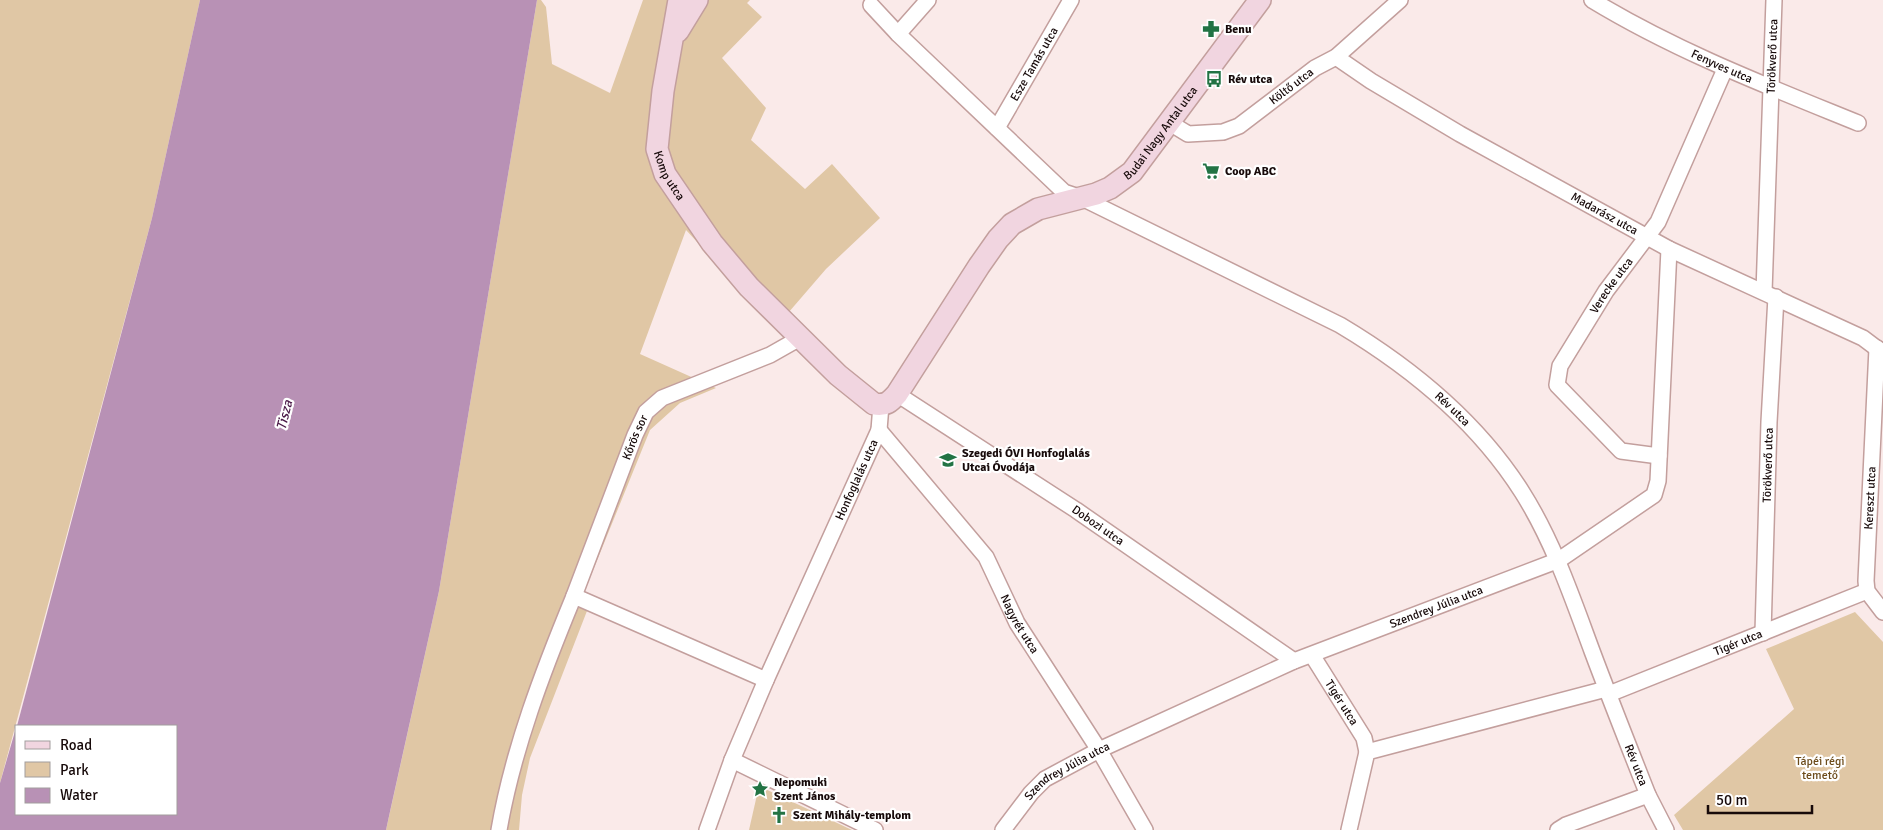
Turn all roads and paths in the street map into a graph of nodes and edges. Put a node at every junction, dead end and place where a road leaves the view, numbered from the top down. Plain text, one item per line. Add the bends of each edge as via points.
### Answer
1 (679, 0) edge
2 (697, 0) edge
3 (928, 0) edge
4 (1071, 0) edge
5 (1260, 0) edge
6 (1400, 0) edge
7 (1592, 0) edge
8 (1774, 0) edge
9 (872, 5) dead end
10 (898, 34) junction
11 (670, 44) junction
12 (1336, 57) junction
13 (1725, 69) junction
14 (1770, 87) junction
15 (1170, 123) junction
16 (1858, 123) dead end
17 (997, 128) junction
18 (1082, 198) junction
19 (1646, 237) junction
20 (1669, 249) junction
21 (1770, 295) junction
22 (800, 338) junction
23 (1880, 350) edge
24 (889, 400) junction
25 (880, 430) junction
26 (1659, 456) junction
27 (1559, 560) junction
28 (1867, 591) junction
29 (574, 596) junction
30 (1883, 612) edge
31 (1764, 633) junction
32 (1312, 655) junction
33 (1294, 661) junction
34 (766, 680) junction
35 (1607, 692) junction
36 (1099, 750) junction
37 (1367, 752) junction
38 (732, 760) junction
39 (1648, 795) junction
40 (499, 830) edge
41 (707, 830) edge
42 (875, 830) edge
43 (1004, 830) edge
44 (1145, 830) edge
45 (1349, 830) edge
46 (1558, 830) edge
47 (1666, 830) edge

1 - 11 main road, Komp utca
2 - 11 main road, Komp utca
3 - 10 street
4 - 17 street, Esze Tamás utca
5 - 15 main road, Budai Nagy Antal utca
6 - 12 street, Költő utca
7 - 13 street, Fenyves utca via 1637,27
8 - 14 street, Törökverő utca
9 - 10 street, Rév utca
10 - 17 street, Rév utca
11 - 22 main road, Komp utca via 657,149 665,174 712,243 749,287
12 - 15 street, Költő utca via 1314,68 1239,126 1223,132 1188,134
12 - 19 street, Madarász utca via 1460,134
13 - 14 street, Fenyves utca
13 - 19 street, Verecke utca via 1658,222
14 - 16 street, Fenyves utca
14 - 21 street, Törökverő utca
15 - 18 main road, Budai Nagy Antal utca via 1132,172 1110,188
17 - 18 street, Rév utca via 1064,192
18 - 24 main road, Honfoglalás utca via 1053,203 1012,224 998,239
18 - 27 street, Rév utca via 1340,325 1412,372 1471,426 1499,460 1522,493
19 - 20 street, Madarász utca
19 - 26 street, Verecke utca via 1606,290 1560,366 1557,384 1621,450
20 - 21 street, Madarász utca
20 - 26 street, Szendrey Júlia utca
21 - 23 street, Madarász utca via 1864,338
21 - 31 street, Törökverő utca
22 - 24 main road via 874,404
22 - 29 street, Kőrös sor via 770,355 670,393 646,412
23 - 28 street, Kereszt utca
24 - 25 street, Honfoglalás utca
24 - 33 street, Dobozi utca via 1076,510
25 - 34 street, Honfoglalás utca
25 - 36 street, Nagyrét utca via 978,545 993,568 1017,623
26 - 27 street, Szendrey Júlia utca via 1654,495
27 - 32 street, Szendrey Júlia utca
27 - 35 street, Rév utca
28 - 30 street
28 - 31 street, Tigér utca
29 - 34 street
29 - 40 street, Kőrös sor via 544,670 514,764
31 - 35 street, Tigér utca
32 - 33 street, Szendrey Júlia utca
32 - 37 street, Tigér utca via 1364,738
33 - 36 street, Szendrey Júlia utca
34 - 38 street, Honfoglalás utca
35 - 37 street, Tigér utca
35 - 39 street, Rév utca
36 - 43 street, Szendrey Júlia utca via 1045,779
36 - 44 street, Nagyrét utca
37 - 45 street
38 - 41 street, Honfoglalás utca
38 - 42 street
39 - 46 street
39 - 47 street, Rév utca

